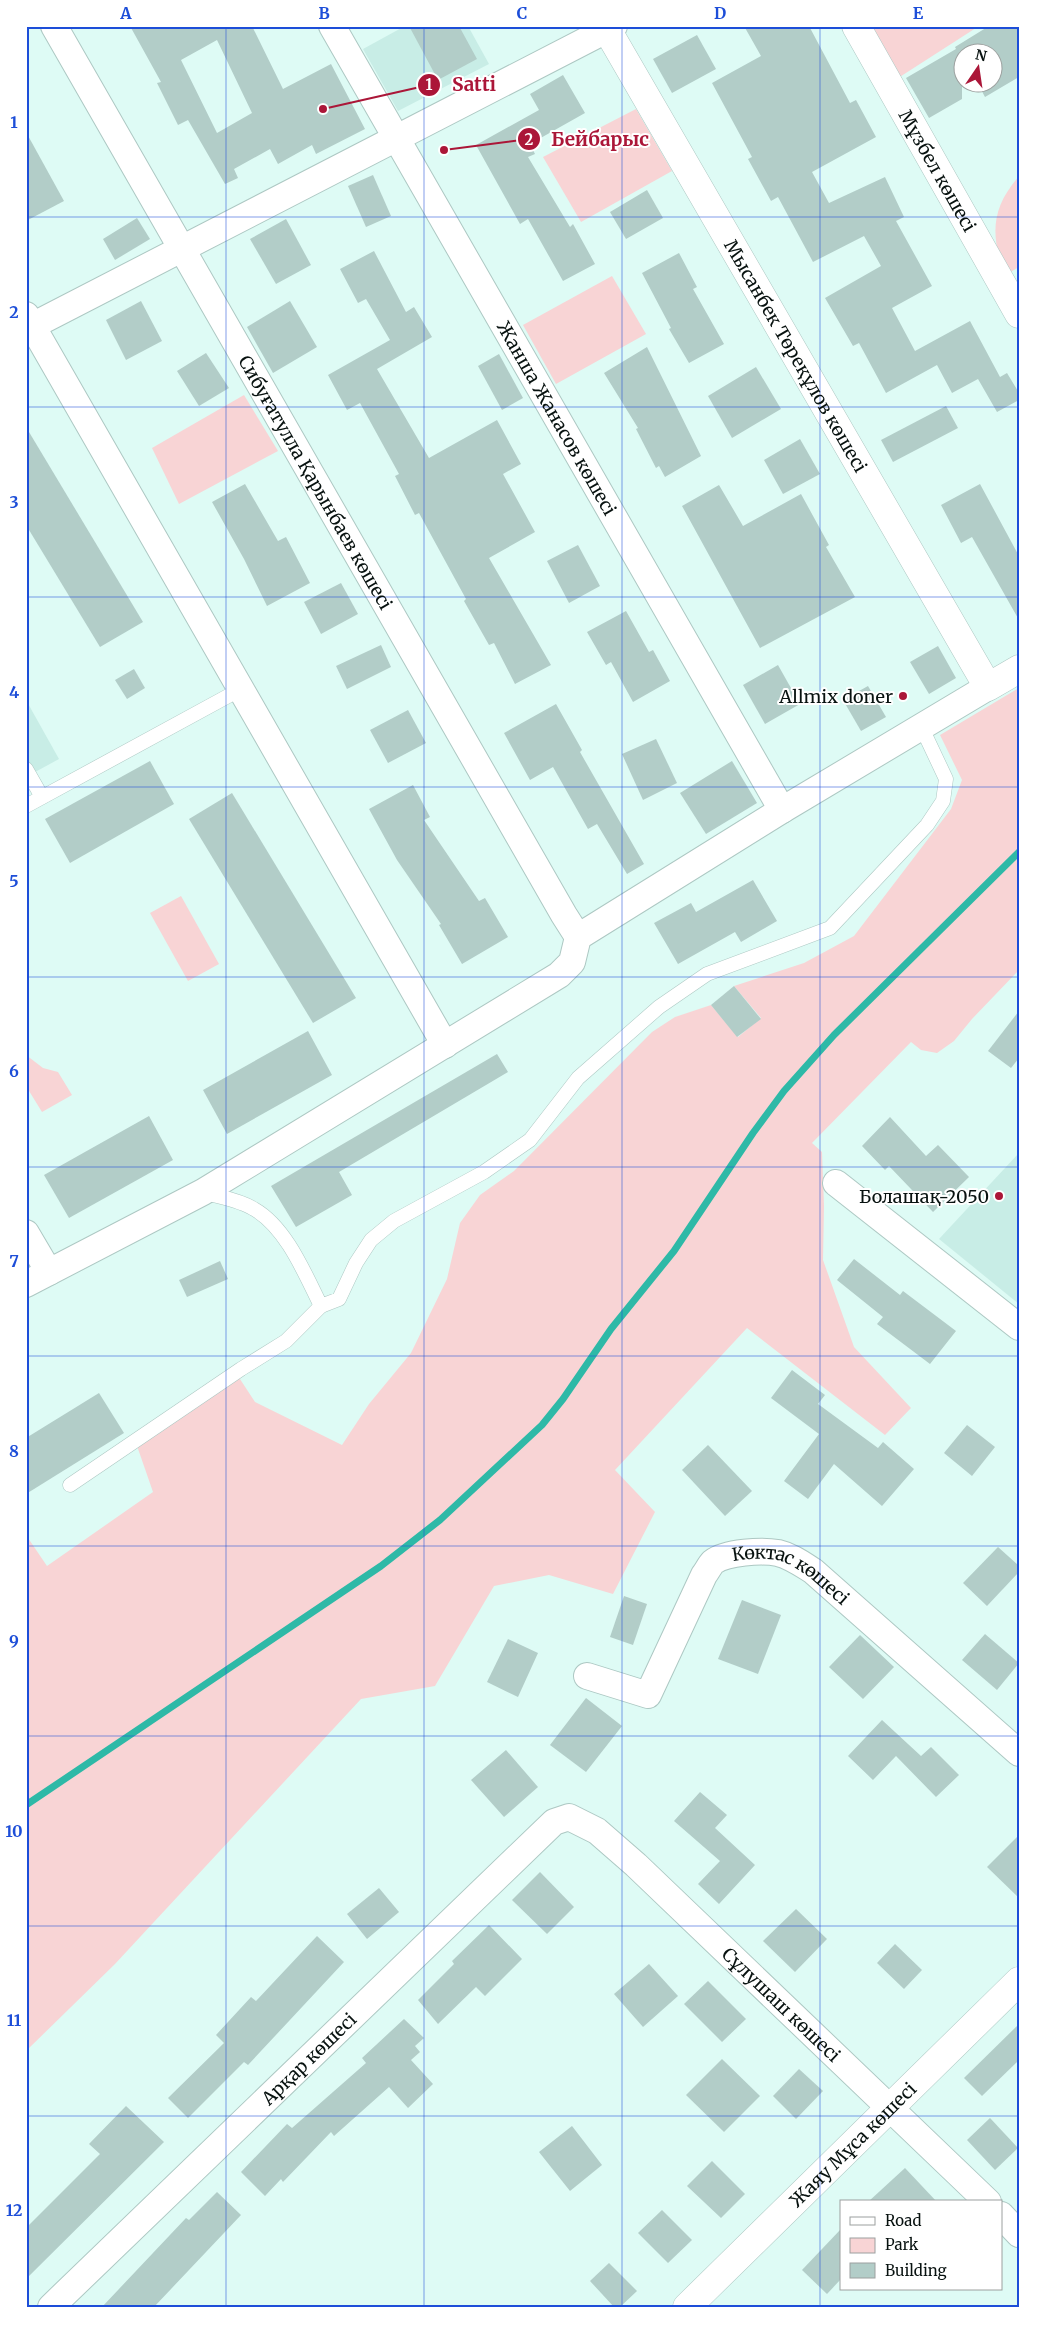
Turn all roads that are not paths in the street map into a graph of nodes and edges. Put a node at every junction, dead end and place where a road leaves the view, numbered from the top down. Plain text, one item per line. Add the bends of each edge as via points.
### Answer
1 (54, 26) edge
2 (332, 26) edge
3 (856, 26) edge
4 (608, 27) edge
5 (396, 139) junction
6 (181, 249) junction
7 (1019, 314) edge
8 (29, 320) edge
9 (1019, 669) edge
10 (988, 687) junction
11 (241, 689) junction
12 (921, 726) junction
13 (26, 769) edge
14 (42, 797) junction
15 (26, 806) edge
16 (782, 810) junction
17 (578, 937) junction
18 (445, 1045) junction
19 (836, 1183) dead end
20 (203, 1192) junction
21 (26, 1233) edge
22 (49, 1272) junction
23 (26, 1284) edge
24 (320, 1306) junction
25 (1019, 1327) edge
26 (70, 1485) dead end
27 (587, 1676) dead end
28 (1019, 1753) edge
29 (569, 1816) joint
30 (1019, 1981) edge
31 (890, 2106) junction
32 (986, 2200) edge
33 (1002, 2216) edge
34 (1019, 2234) edge
35 (51, 2307) edge
36 (687, 2307) edge

1 - 6 street, Сибуғатулла Қарынбаев көшесі
2 - 5 street, Жанша Жанасов көшесі
3 - 7 street, Мұзбел көшесі
4 - 5 street
4 - 10 street, Мысанбек Төреқұлов көшесі
5 - 6 street
5 - 16 street, Жанша Жанасов көшесі
6 - 8 street
6 - 17 street, Сибуғатулла Қарынбаев көшесі
8 - 11 street
9 - 10 street
10 - 12 street
11 - 14 lane
11 - 18 street
12 - 16 street
12 - 24 lane via 946,779 943,801 927,825 830,928 707,974 659,1007 578,1078 530,1140 484,1172 394,1221 371,1240 339,1299
13 - 14 lane
14 - 15 lane
16 - 17 street
17 - 18 street via 572,962 559,975
18 - 20 street
19 - 25 street
20 - 22 street
20 - 24 lane via 254,1208 274,1226 300,1262
21 - 22 street
22 - 23 street
24 - 26 lane via 286,1341
27 - 28 street, Көктас көшесі via 648,1695 712,1563 747,1553 778,1553 813,1571
29 - 31 street, Сұлушаш көшесі via 597,1831 636,1865
29 - 35 street, Арқар көшесі via 554,1822
30 - 31 street, Жаяу Мұса көшесі
31 - 32 street, Сұлушаш көшесі
31 - 36 street, Жаяу Мұса көшесі
33 - 34 street

